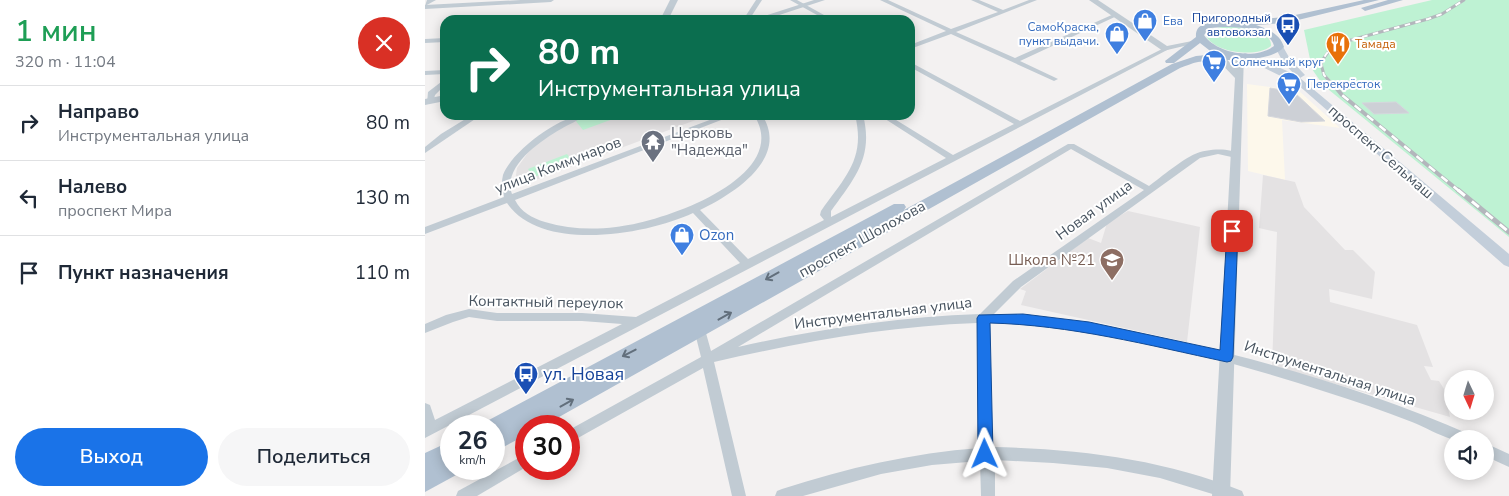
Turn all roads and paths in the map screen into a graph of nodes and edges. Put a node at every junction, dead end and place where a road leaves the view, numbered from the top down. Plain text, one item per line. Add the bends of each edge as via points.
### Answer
1 (432, 0) edge
2 (551, 0) edge
3 (674, 0) edge
4 (759, 0) edge
5 (793, 0) edge
6 (821, 0) edge
7 (883, 0) edge
8 (973, 0) edge
9 (1034, 0) edge
10 (1093, 0) edge
11 (1375, 0) edge
12 (1399, 0) edge
13 (425, 5) edge
14 (804, 5) junction
15 (1003, 12) junction
16 (666, 15) edge
17 (749, 15) edge
18 (772, 15) edge
19 (821, 15) edge
20 (1116, 15) junction
21 (1232, 24) junction
22 (951, 31) junction
23 (1280, 37) junction
24 (440, 40) edge
25 (425, 41) edge
26 (915, 45) edge
27 (1207, 46) junction
28 (1169, 52) junction
29 (1240, 55) junction
30 (1015, 61) junction
31 (915, 67) edge
32 (440, 72) edge
33 (425, 73) edge
34 (1238, 76) junction
35 (1054, 79) dead end
36 (440, 86) edge
37 (440, 99) edge
38 (427, 101) edge
39 (469, 120) edge
40 (572, 120) edge
41 (717, 120) edge
42 (761, 120) edge
43 (860, 120) edge
44 (891, 120) edge
45 (1019, 123) junction
46 (425, 151) edge
47 (1236, 155) junction
48 (952, 158) junction
49 (1149, 189) junction
50 (508, 199) junction
51 (693, 209) junction
52 (830, 222) junction
53 (425, 231) edge
54 (1509, 254) edge
55 (1509, 262) edge
56 (747, 264) junction
57 (983, 318) junction
58 (638, 321) junction
59 (425, 329) edge
60 (701, 330) junction
61 (1227, 357) junction
62 (708, 359) junction
63 (425, 409) edge
64 (505, 421) edge
65 (428, 430) edge
66 (580, 431) edge
67 (1444, 431) edge
68 (505, 437) edge
69 (985, 454) junction
70 (1494, 454) edge
71 (440, 456) edge
72 (1509, 462) edge
73 (425, 464) edge
74 (515, 466) edge
75 (440, 473) edge
76 (425, 482) edge
77 (1221, 493) edge
78 (463, 496) edge
79 (739, 496) edge
80 (781, 496) edge
81 (988, 496) edge
82 (1237, 496) edge

1 - 13 street
2 - 13 street
3 - 16 street
4 - 17 street
5 - 14 street
6 - 14 street
7 - 22 street
8 - 15 street
9 - 15 street
10 - 20 street
11 - 21 main road via 1278,22
12 - 23 main road via 1301,23
14 - 18 street
14 - 19 street
15 - 22 street
20 - 28 street
20 - 30 street
21 - 23 main road
21 - 27 main road via 1201,31
22 - 26 street
22 - 30 street
23 - 29 main road, проспект Шолохова via 1275,51
23 - 54 main road, проспект Сельмаш via 1286,60 1295,71
24 - 25 street
27 - 28 main road, проспект Шолохова
27 - 29 main road, проспект Шолохова
27 - 34 street
60 -> 27 main road, проспект Шолохова via 1176,66 1196,59
28 - 45 street
28 -> 64 main road, проспект Шолохова via 1039,130
29 - 34 street
29 - 55 main road, проспект Сельмаш via 1294,78
30 - 35 street
31 - 45 street
32 - 33 street
34 - 47 street
36 - 38 street
37 - 38 street
39 - 46 street
40 - 50 street via 539,138 520,156 505,187
41 - 50 street, улица Коммунаров
42 - 51 street via 767,136 760,160 731,188
43 - 52 street via 863,133 861,154 853,173 826,211
44 - 48 street
45 - 48 street
47 - 49 street, Новая улица via 1218,152 1197,156
47 - 61 street
48 - 52 street
49 - 57 street, Новая улица via 1017,284
49 - 62 street via 1071,146
50 - 51 street via 530,220 553,228 578,231 639,226
50 - 53 street, улица Коммунаров
51 - 56 street
52 - 56 street
56 - 58 street
57 - 61 street, Инструментальная улица via 1089,327
57 - 62 street, Инструментальная улица via 837,333 768,344
57 - 69 street
58 - 59 street, Контактный переулок via 469,313
58 - 65 street
60 - 62 street
68 -> 60 main road, проспект Шолохова
61 - 67 street, Инструментальная улица via 1339,390
61 - 77 street
62 - 66 street
62 - 79 street
63 - 65 street
69 - 77 street via 1059,456 1106,462 1147,469
69 - 80 street via 866,471
69 - 81 street
70 - 72 street
71 - 73 main road
74 - 78 street
75 - 76 main road
77 - 82 street

